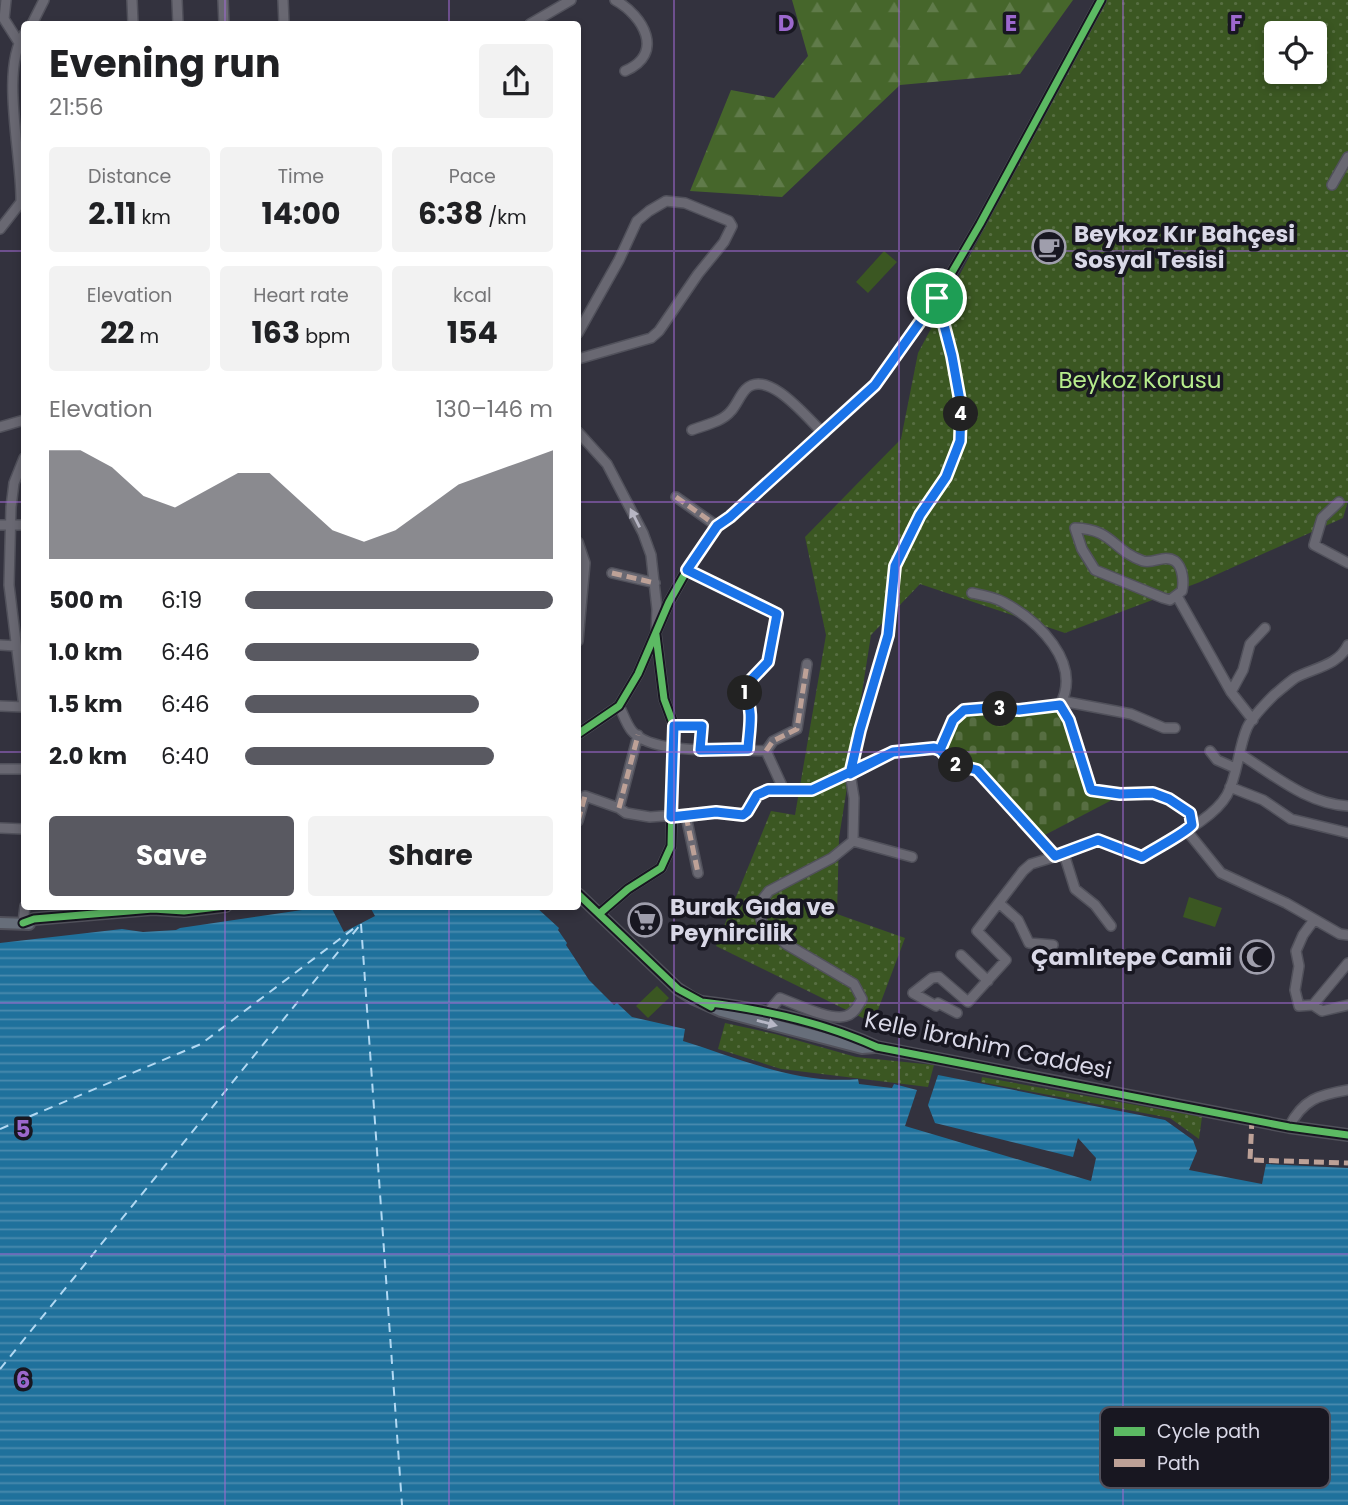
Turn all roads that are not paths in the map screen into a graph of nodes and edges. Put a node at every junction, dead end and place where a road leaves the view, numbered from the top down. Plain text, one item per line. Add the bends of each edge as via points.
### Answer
1 (6, 0) edge
2 (44, 0) edge
3 (132, 0) edge
4 (177, 0) edge
5 (223, 0) edge
6 (283, 0) edge
7 (571, 0) edge
8 (615, 0) edge
9 (1101, 0) edge
10 (34, 21) edge
11 (133, 21) edge
12 (178, 21) edge
13 (224, 21) edge
14 (284, 21) edge
15 (535, 21) edge
16 (21, 38) edge
17 (625, 71) dead end
18 (1348, 157) edge
19 (21, 180) edge
20 (1332, 185) dead end
21 (21, 211) edge
22 (0, 229) edge
23 (937, 298) junction
24 (581, 328) edge
25 (581, 358) edge
26 (21, 421) edge
27 (0, 427) edge
28 (692, 430) dead end
29 (824, 434) junction
30 (581, 435) edge
31 (21, 466) edge
32 (676, 497) dead end
33 (1339, 502) dead end
34 (0, 525) edge
35 (11, 525) junction
36 (21, 525) edge
37 (717, 526) junction
38 (581, 552) edge
39 (1348, 563) edge
40 (687, 570) junction
41 (612, 573) dead end
42 (654, 583) junction
43 (5, 585) edge
44 (972, 593) dead end
45 (1177, 596) junction
46 (581, 602) edge
47 (1265, 628) dead end
48 (656, 634) junction
49 (0, 645) edge
50 (1348, 645) edge
51 (16, 646) junction
52 (807, 664) dead end
53 (21, 684) edge
54 (1231, 692) junction
55 (1061, 703) junction
56 (0, 706) edge
57 (619, 706) junction
58 (21, 707) edge
59 (1253, 720) junction
60 (674, 726) junction
61 (1175, 728) dead end
62 (581, 731) edge
63 (638, 735) junction
64 (674, 747) junction
65 (748, 749) junction
66 (700, 750) junction
67 (940, 750) junction
68 (766, 751) junction
69 (1210, 751) dead end
70 (1240, 754) junction
71 (1236, 768) junction
72 (0, 769) edge
73 (21, 769) edge
74 (850, 774) junction
75 (1230, 787) junction
76 (783, 788) junction
77 (1348, 806) edge
78 (619, 808) junction
79 (581, 810) edge
80 (686, 816) junction
81 (671, 817) junction
82 (0, 828) edge
83 (1189, 828) junction
84 (21, 829) edge
85 (1348, 833) edge
86 (853, 841) junction
87 (1059, 855) junction
88 (912, 858) dead end
89 (698, 873) dead end
90 (581, 897) edge
91 (999, 903) junction
92 (24, 910) edge
93 (141, 910) edge
94 (156, 910) edge
95 (176, 910) edge
96 (599, 914) junction
97 (1314, 920) junction
98 (0, 923) edge
99 (23, 923) junction
100 (1111, 926) dead end
101 (1348, 935) edge
102 (1054, 945) dead end
103 (961, 955) dead end
104 (1348, 963) edge
105 (988, 981) junction
106 (702, 1002) junction
107 (1313, 1005) junction
108 (1348, 1005) edge
109 (769, 1011) junction
110 (957, 1013) dead end
111 (877, 1047) junction
112 (1348, 1090) edge
113 (1289, 1127) junction
114 (1348, 1135) edge

1 - 16 street via 4,19
2 - 10 street
3 - 11 street
4 - 12 street
5 - 13 street
6 - 14 street
7 - 15 street
8 - 17 street via 648,38 643,61
9 - 23 street
16 - 19 street via 13,50 8,90
18 - 20 street
21 - 22 street
23 - 29 street via 875,385
23 - 74 street via 961,406 960,441 946,477 920,515 895,566 888,635
24 - 25 street via 637,221 649,211 666,201 685,203 732,226 659,331 651,338
26 - 27 street
28 - 29 street via 724,418 746,389 763,383 779,390
29 - 37 street
42 -> 30 street via 651,555 633,513 607,464
31 - 35 street via 14,483
32 - 37 street
33 - 39 street via 1322,517 1314,545
34 - 35 street
35 - 36 street
35 - 43 street
37 - 40 street
38 - 46 street
40 - 48 street
40 - 65 street via 777,614 768,662 748,683 745,694 751,719
41 - 42 street
42 - 48 street
43 - 51 street
44 - 55 street via 1002,601 1047,635 1066,680
45 - 45 street via 1170,600 1148,594 1095,570 1076,528 1101,531 1144,561 1169,558 1177,562 1183,585
45 - 54 street
47 - 54 street via 1250,644
48 - 57 street
48 - 60 street via 664,699
49 - 51 street
50 - 59 street via 1327,665 1296,678 1273,696
51 - 53 street
52 - 68 street via 797,729 773,741
54 - 59 street
55 - 61 street via 1131,714
55 - 67 street via 1019,710 964,710 953,720
55 - 83 street via 1091,790 1161,796 1190,813
56 - 58 street
57 - 62 street
57 - 63 street
59 - 70 street
60 - 64 street
60 - 66 street via 702,726
63 - 64 street
63 - 78 street
64 - 66 street
64 - 81 street
65 - 66 street
65 - 68 street
67 - 74 street via 893,752
67 - 87 street via 953,764 977,770
68 - 76 street
69 - 71 street via 1217,760
70 - 71 street
70 - 77 street via 1315,800
71 - 75 street
72 - 73 street
74 - 76 street via 812,790
74 - 86 street
75 - 83 street via 1215,811
75 - 85 street via 1263,800 1291,819
76 - 80 street via 757,795 743,815
78 - 79 street via 585,796
78 - 81 street via 626,813
80 - 81 street
80 - 89 street
81 - 96 street via 671,846 661,868
82 - 84 street
83 - 87 street via 1142,857 1098,840
83 - 97 street via 1221,873
86 - 88 street
86 - 109 street via 832,858 769,891 759,912 762,923 786,944 854,984 862,999 845,1017 829,1016 780,998
87 - 91 street via 1031,864
87 - 100 street via 1074,888
90 - 96 main road, Kelle İbrahim Caddesi
91 - 102 street via 1018,920 1029,943
91 - 105 street via 976,931 1006,960
92 - 99 street
93 - 99 main road
94 - 95 main road
96 - 106 main road, Kelle İbrahim Caddesi via 678,989
97 - 101 street
97 - 107 street via 1296,951 1295,990 1299,1006
98 - 99 main road
103 - 105 street
104 - 107 street
105 - 110 street via 968,1002 939,978 913,993
106 - 109 main road, Kelle İbrahim Caddesi
106 -> 111 main road, Kelle İbrahim Caddesi via 862,1048
107 - 108 street via 1322,1012
109 - 111 main road, Kelle İbrahim Caddesi
111 - 113 main road, Kelle İbrahim Caddesi
112 - 113 street via 1317,1096 1297,1112
113 - 114 main road, Kelle İbrahim Caddesi

